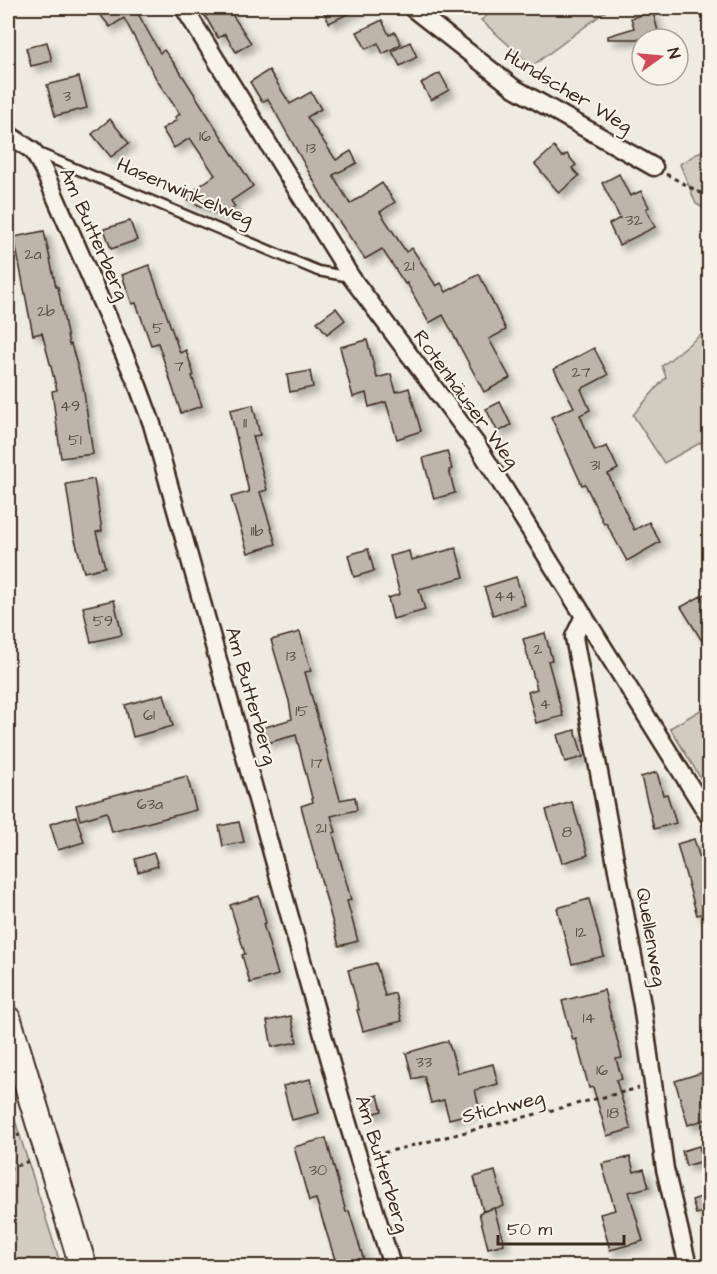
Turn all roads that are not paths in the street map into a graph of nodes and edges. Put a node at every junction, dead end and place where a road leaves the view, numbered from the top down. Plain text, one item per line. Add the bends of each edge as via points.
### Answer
1 (184, 8) edge
2 (412, 8) edge
3 (8, 134) edge
4 (33, 151) junction
5 (654, 167) road end
6 (351, 277) junction
7 (584, 616) junction
8 (710, 818) edge
9 (8, 1020) edge
10 (83, 1266) edge
11 (392, 1266) edge
12 (688, 1266) edge

1 - 6 street, Rotenhäuser Weg
2 - 5 street, Hundscher Weg via 514,88
3 - 4 street, Hasenwinkelweg
4 - 6 lane, Hasenwinkelweg via 318,271
4 - 11 street, Am Butterberg via 152,424 358,1160
6 - 7 street, Rotenhäuser Weg via 477,445
7 - 8 street, Rotenhäuser Weg
7 - 12 street, Quellenweg via 574,638 642,1005 665,1169
9 - 10 main road

